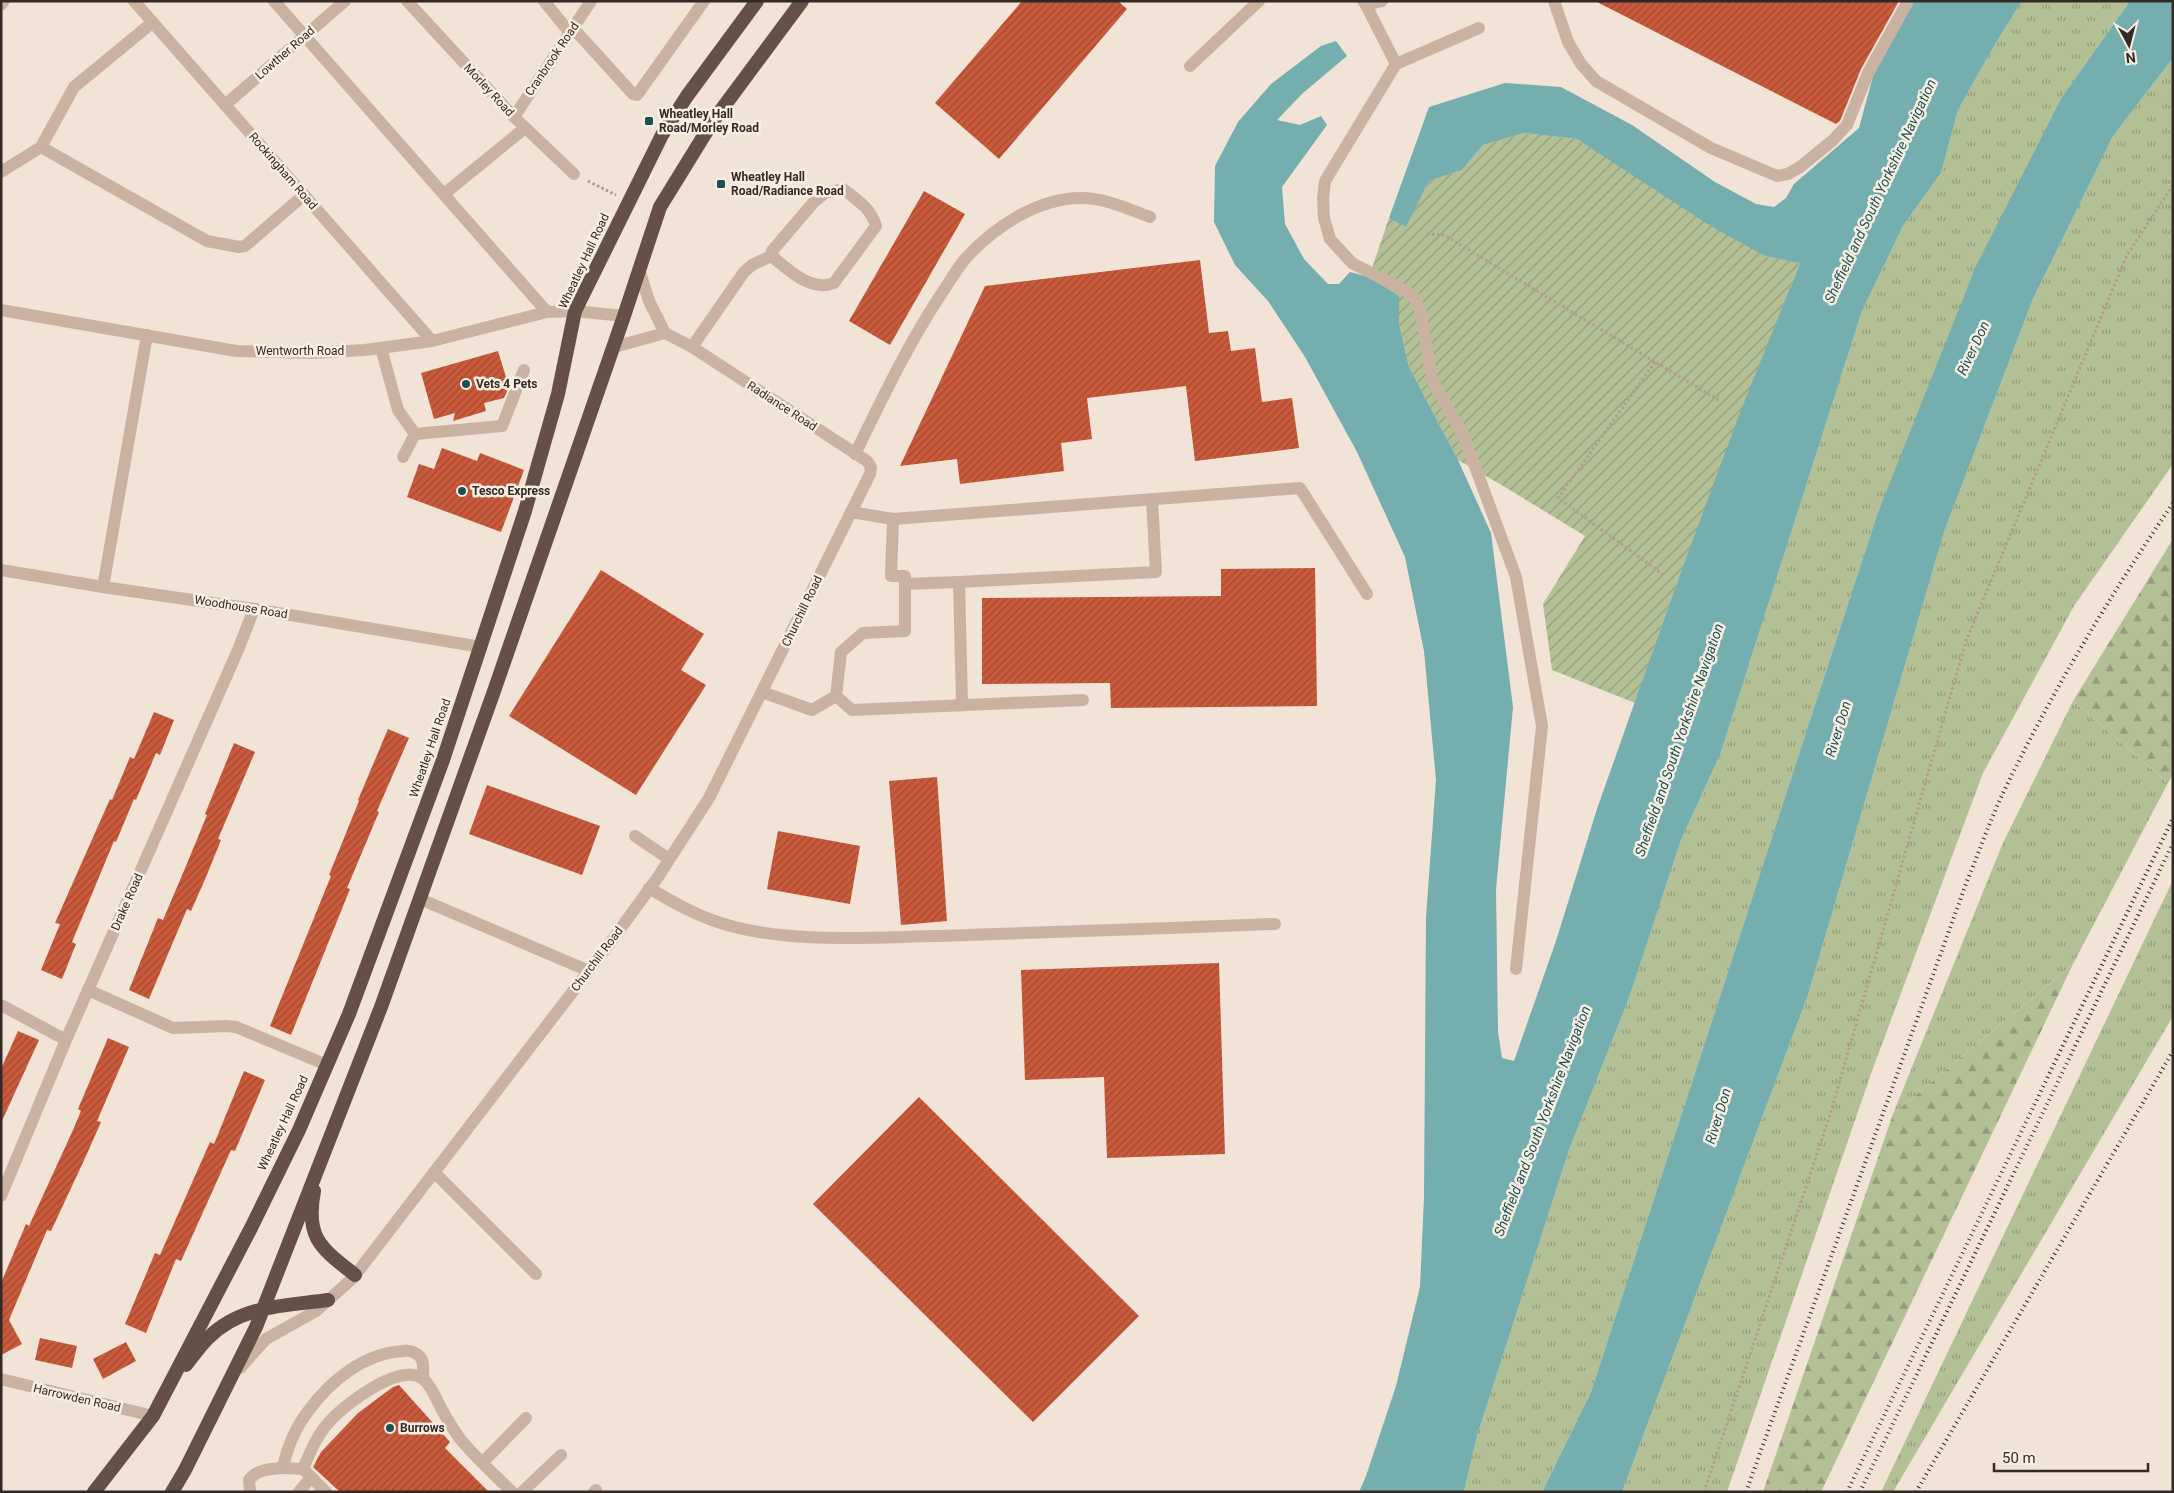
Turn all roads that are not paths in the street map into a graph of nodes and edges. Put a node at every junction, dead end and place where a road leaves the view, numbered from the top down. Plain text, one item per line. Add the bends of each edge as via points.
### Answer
1 (4, 1) edge
2 (134, 1) edge
3 (274, 1) edge
4 (345, 1) edge
5 (408, 1) edge
6 (544, 1) edge
7 (591, 1) edge
8 (704, 1) edge
9 (757, 1) edge
10 (802, 1) edge
11 (1259, 1) edge
12 (1382, 1) edge
13 (1554, 1) edge
14 (1908, 1) edge
15 (1365, 3) edge
16 (1, 5) edge
17 (153, 22) junction
18 (1478, 28) dead end
19 (571, 30) junction
20 (305, 36) junction
21 (1396, 64) junction
22 (1190, 66) dead end
23 (225, 104) junction
24 (514, 117) junction
25 (525, 128) junction
26 (41, 147) junction
27 (1, 172) edge
28 (574, 174) road end
29 (444, 194) junction
30 (304, 195) junction
31 (1150, 217) dead end
32 (773, 255) junction
33 (639, 269) junction
34 (1, 310) edge
35 (575, 311) junction
36 (547, 312) junction
37 (624, 316) junction
38 (664, 333) junction
39 (147, 335) junction
40 (432, 341) junction
41 (614, 347) junction
42 (692, 347) junction
43 (381, 348) junction
44 (524, 370) dead end
45 (416, 434) junction
46 (855, 454) junction
47 (403, 457) dead end
48 (872, 467) joint
49 (1152, 500) junction
50 (851, 512) junction
51 (893, 520) junction
52 (1, 570) edge
53 (959, 582) junction
54 (905, 584) junction
55 (103, 587) junction
56 (1368, 594) dead end
57 (254, 609) junction
58 (481, 647) junction
59 (762, 692) junction
60 (836, 696) junction
61 (1083, 700) dead end
62 (962, 705) junction
63 (635, 836) dead end
64 (669, 859) junction
65 (649, 888) junction
66 (420, 899) junction
67 (1275, 924) dead end
68 (1516, 969) dead end
69 (589, 971) junction
70 (88, 990) junction
71 (1, 1005) edge
72 (66, 1040) junction
73 (327, 1065) junction
74 (320, 1163) junction
75 (434, 1172) junction
76 (1, 1196) edge
77 (536, 1274) dead end
78 (354, 1276) junction
79 (328, 1300) junction
80 (262, 1309) junction
81 (424, 1379) junction
82 (1, 1380) edge
83 (229, 1382) junction
84 (161, 1400) junction
85 (153, 1416) junction
86 (526, 1418) dead end
87 (561, 1455) dead end
88 (483, 1462) junction
89 (283, 1468) junction
90 (307, 1473) junction
91 (94, 1492) edge
92 (172, 1492) edge
93 (250, 1492) edge
94 (299, 1492) edge
95 (326, 1492) edge
96 (512, 1492) edge
97 (522, 1492) edge

1 - 16 street
2 - 17 street, Rockingham Road
3 - 20 street
4 - 20 street, Lowther Road
5 - 24 street, Morley Road
6 - 19 street
7 - 19 street, Cranbrook Road
8 - 19 street via 637,95
9 - 35 highway, Wheatley Hall Road via 662,135
10 - 33 highway via 713,121 681,171 660,207
11 - 22 street
12 - 15 street
13 - 14 street via 1568,42 1596,81 1711,148 1778,176 1800,167 1847,125 1868,73
15 - 21 street
17 - 23 street, Rockingham Road
17 - 26 street via 74,86
18 - 21 street
19 - 24 street, Cranbrook Road
20 - 23 street, Lowther Road
20 - 29 street
21 - 68 street via 1325,181 1324,218 1330,239 1352,263 1406,291 1416,300 1432,380 1463,434 1516,577 1542,726
23 - 30 street, Rockingham Road
24 - 25 street, Morley Road
25 - 28 street, Morley Road
25 - 29 street
26 - 27 street
26 - 30 street via 207,241 239,247 245,246
29 - 36 street
30 - 40 street, Rockingham Road
31 - 46 street via 1101,199 1052,201 1015,218 985,241 961,265 916,334
32 - 32 street via 772,251 825,193 842,189 863,204 876,226 830,285 815,286
32 - 42 street via 744,272
33 - 37 highway
33 - 38 street
34 - 39 street, Wentworth Road
35 - 36 street, Wentworth Road
35 - 37 street, Wentworth Road
35 - 58 highway, Wheatley Hall Road via 558,394
36 - 40 street, Wentworth Road
37 - 41 highway
38 - 41 street
38 - 42 street, Radiance Road
39 - 43 street, Wentworth Road via 236,351 312,353
39 - 55 street
40 - 43 street, Wentworth Road
41 - 66 highway
42 - 46 street, Radiance Road
43 - 45 street via 398,410
44 - 45 street via 502,426
45 - 47 street
46 - 48 street, Radiance Road
48 - 50 street, Churchill Road
49 - 51 street
49 - 53 street via 1156,572
49 - 56 street via 1300,488
50 - 51 street
50 - 59 street, Churchill Road
51 - 54 street via 891,576 905,576
52 - 55 street, Woodhouse Road
53 - 54 street
53 - 62 street
54 - 60 street via 905,631 863,633 840,652
55 - 57 street, Woodhouse Road
57 - 58 street, Woodhouse Road
57 - 70 street, Drake Road
58 - 73 highway, Wheatley Hall Road via 443,760
59 - 60 street via 812,710
59 - 64 street, Churchill Road via 709,798
60 - 62 street via 852,710
61 - 62 street
63 - 64 street
64 - 65 street, Churchill Road
65 - 67 street via 688,911 725,925 808,937 1005,935
65 - 69 street, Churchill Road
66 - 69 street
66 - 74 highway
69 - 75 street, Churchill Road
70 - 72 street, Drake Road
70 - 73 street via 173,1028 236,1027
71 - 72 street
72 - 76 street, Drake Road
73 - 84 highway, Wheatley Hall Road via 251,1228
74 - 78 highway via 312,1202 313,1229 318,1244
74 - 80 highway
75 - 77 street
75 - 78 street, Churchill Road
78 - 79 street, Churchill Road
79 - 80 highway
79 - 83 street, Churchill Road via 316,1311 266,1339
80 - 83 highway
80 - 84 highway via 238,1316 208,1338
81 - 88 street via 461,1440
81 - 89 street via 423,1361 408,1350 394,1351 364,1362 336,1381 310,1408 286,1451
81 - 90 street via 414,1376 388,1380 358,1396 331,1420 309,1454
82 - 85 street, Harrowden Road
83 - 92 highway
84 - 85 highway, Wheatley Hall Road
85 - 91 highway, Wheatley Hall Road
86 - 88 street
87 - 97 street
88 - 96 street
89 - 90 street
89 - 93 street via 253,1474 249,1480
90 - 94 street
90 - 95 street

